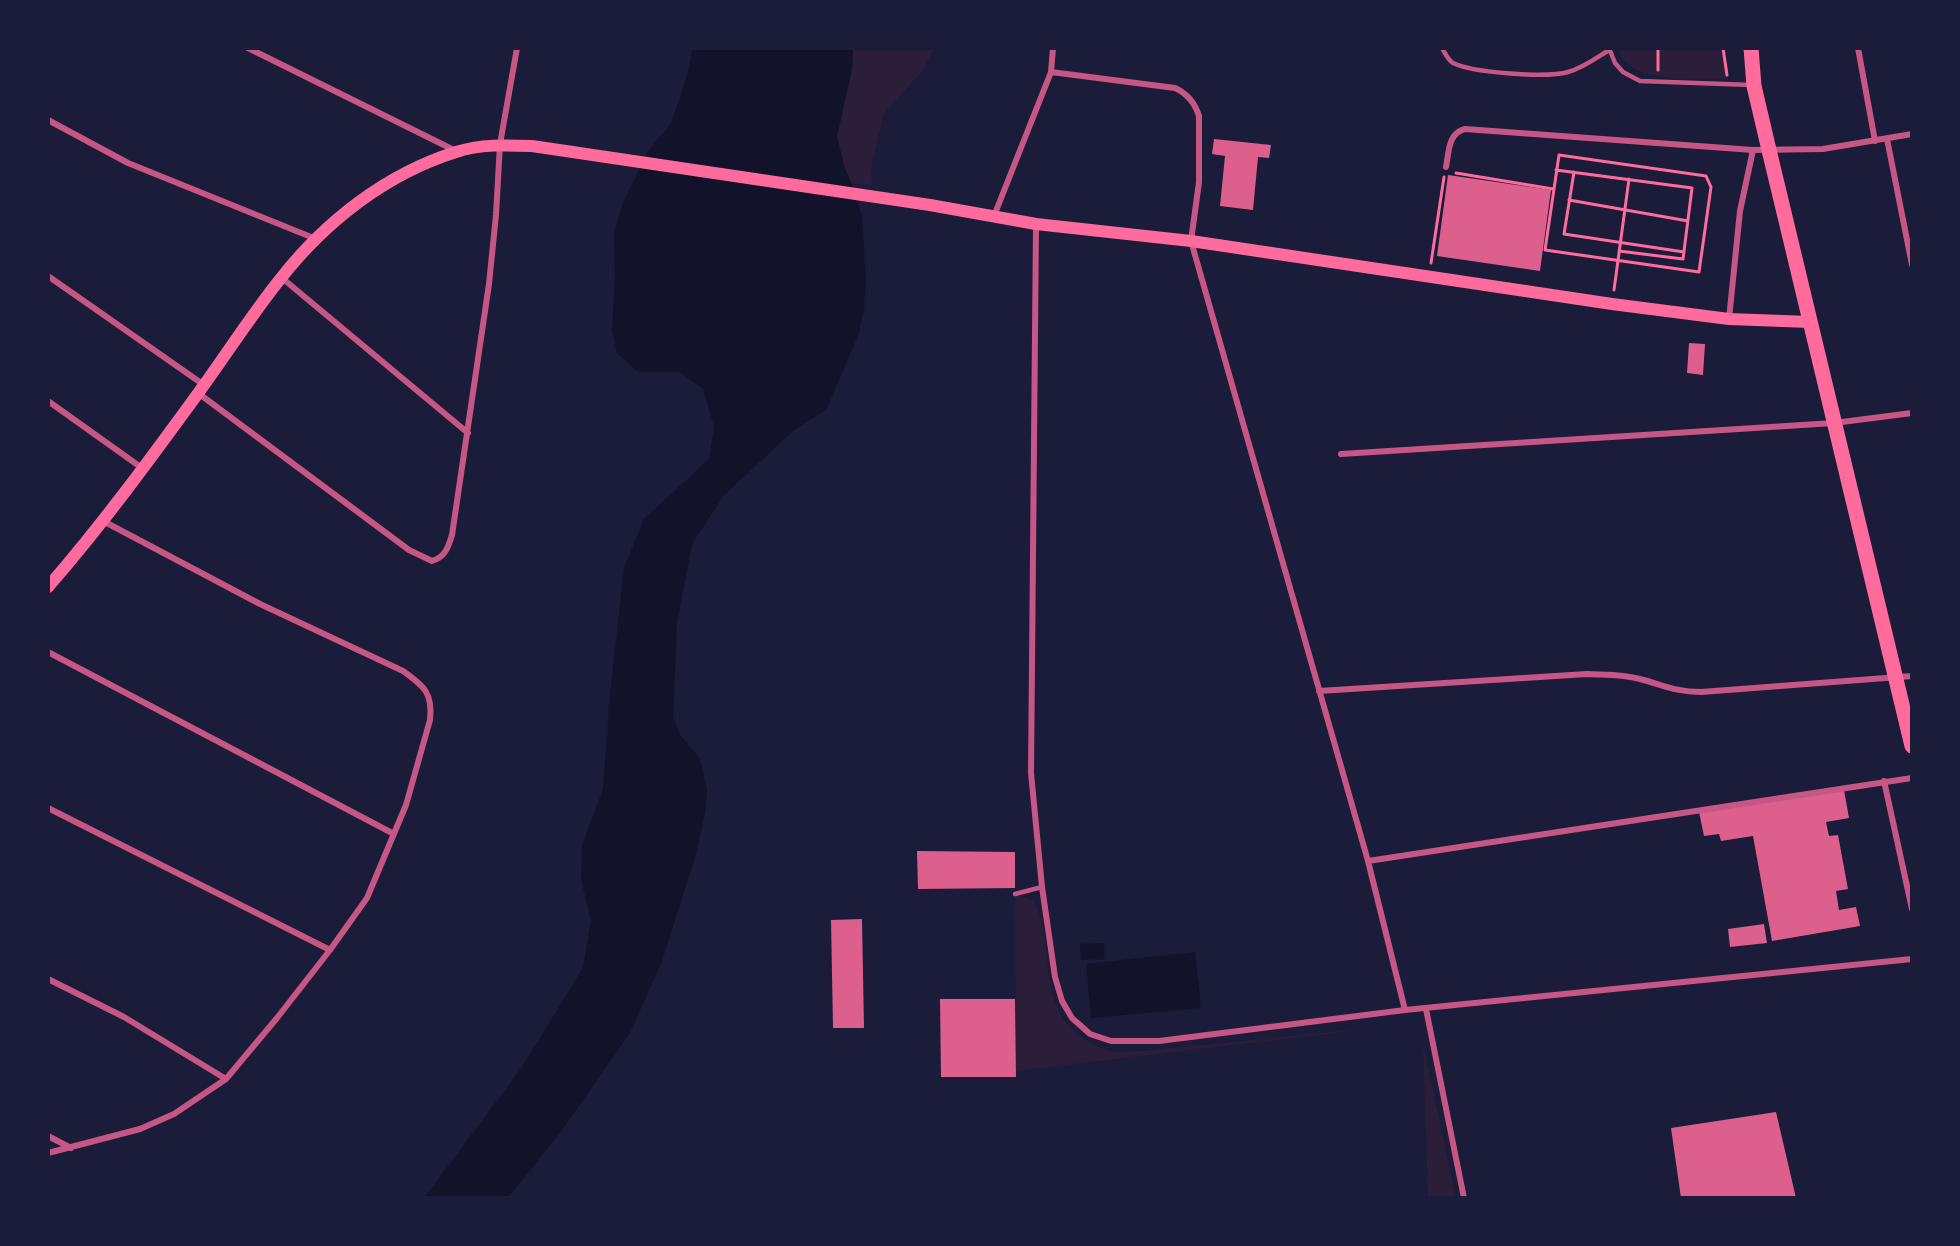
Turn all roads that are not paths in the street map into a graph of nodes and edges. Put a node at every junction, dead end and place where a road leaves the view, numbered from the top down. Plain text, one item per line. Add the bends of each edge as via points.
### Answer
1 (248, 48) edge
2 (517, 48) edge
3 (1053, 48) edge
4 (1442, 48) edge
5 (1751, 48) edge
6 (1858, 48) edge
7 (1609, 49) edge
8 (1051, 72) junction
9 (1755, 86) junction
10 (48, 120) edge
11 (1912, 134) edge
12 (1887, 139) junction
13 (1875, 141) junction
14 (500, 144) junction
15 (1753, 150) junction
16 (1769, 150) junction
17 (457, 151) junction
18 (1446, 166) dead end
19 (994, 217) junction
20 (1036, 224) junction
21 (316, 239) junction
22 (1191, 241) junction
23 (1912, 265) edge
24 (48, 276) edge
25 (281, 277) junction
26 (1729, 319) junction
27 (1810, 322) junction
28 (201, 389) junction
29 (48, 401) edge
30 (1912, 413) edge
31 (1834, 423) junction
32 (468, 433) junction
33 (1341, 454) dead end
34 (142, 468) junction
35 (102, 521) junction
36 (48, 586) edge
37 (48, 652) edge
38 (1895, 676) junction
39 (1912, 676) edge
40 (1319, 691) junction
41 (1912, 746) edge
42 (1912, 778) edge
43 (1884, 781) junction
44 (48, 808) edge
45 (394, 834) junction
46 (1368, 861) junction
47 (1042, 887) junction
48 (1015, 894) dead end
49 (1912, 909) edge
50 (330, 950) junction
51 (1912, 959) edge
52 (48, 979) edge
53 (1405, 1010) junction
54 (1426, 1010) junction
55 (226, 1079) junction
56 (48, 1136) edge
57 (71, 1148) junction
58 (48, 1153) edge
59 (1464, 1198) edge

1 - 17 street
2 - 14 street
3 - 8 street
4 - 7 lane via 1454,63 1498,73 1536,74 1576,70
5 - 9 main road
6 - 13 street
7 - 9 lane via 1623,72 1640,81
8 - 19 street
8 - 22 street via 1175,88 1196,107 1200,116 1199,182
9 - 16 main road
10 - 21 street via 128,163
11 - 12 street
12 - 13 street
12 - 23 street
13 - 16 street via 1823,149
14 - 17 main road
14 - 19 main road
14 - 32 street via 494,238
15 - 16 street
15 - 18 street via 1465,129 1452,137
15 - 26 street via 1740,211
16 - 27 main road
17 - 21 main road via 362,198
19 - 20 main road
20 - 22 main road
20 - 47 street via 1031,773
21 - 25 main road
22 - 26 main road
22 - 40 street
24 - 28 street
25 - 28 main road
25 - 32 street
26 - 27 main road
27 - 31 main road
28 - 32 street via 409,550 432,561 442,556 452,535
28 - 34 main road
29 - 34 street
30 - 31 street
31 - 33 street
31 - 38 main road
34 - 35 main road
35 - 36 main road
35 - 45 street via 260,604 403,671 420,684 430,699 430,720
37 - 45 street
38 - 39 street
38 - 40 street via 1701,692 1672,690 1618,675
38 - 41 main road
40 - 46 street
42 - 43 street
43 - 46 street
43 - 49 street
44 - 50 street
45 - 50 street via 367,898
46 - 53 street
47 - 48 lane
47 - 53 street via 1062,1000 1072,1018 1090,1034 1111,1041 1159,1041
50 - 55 street
51 - 54 street
52 - 55 street via 124,1017
53 - 54 street
54 - 59 street
55 - 57 street via 174,1114 140,1129
56 - 57 street
57 - 58 street

